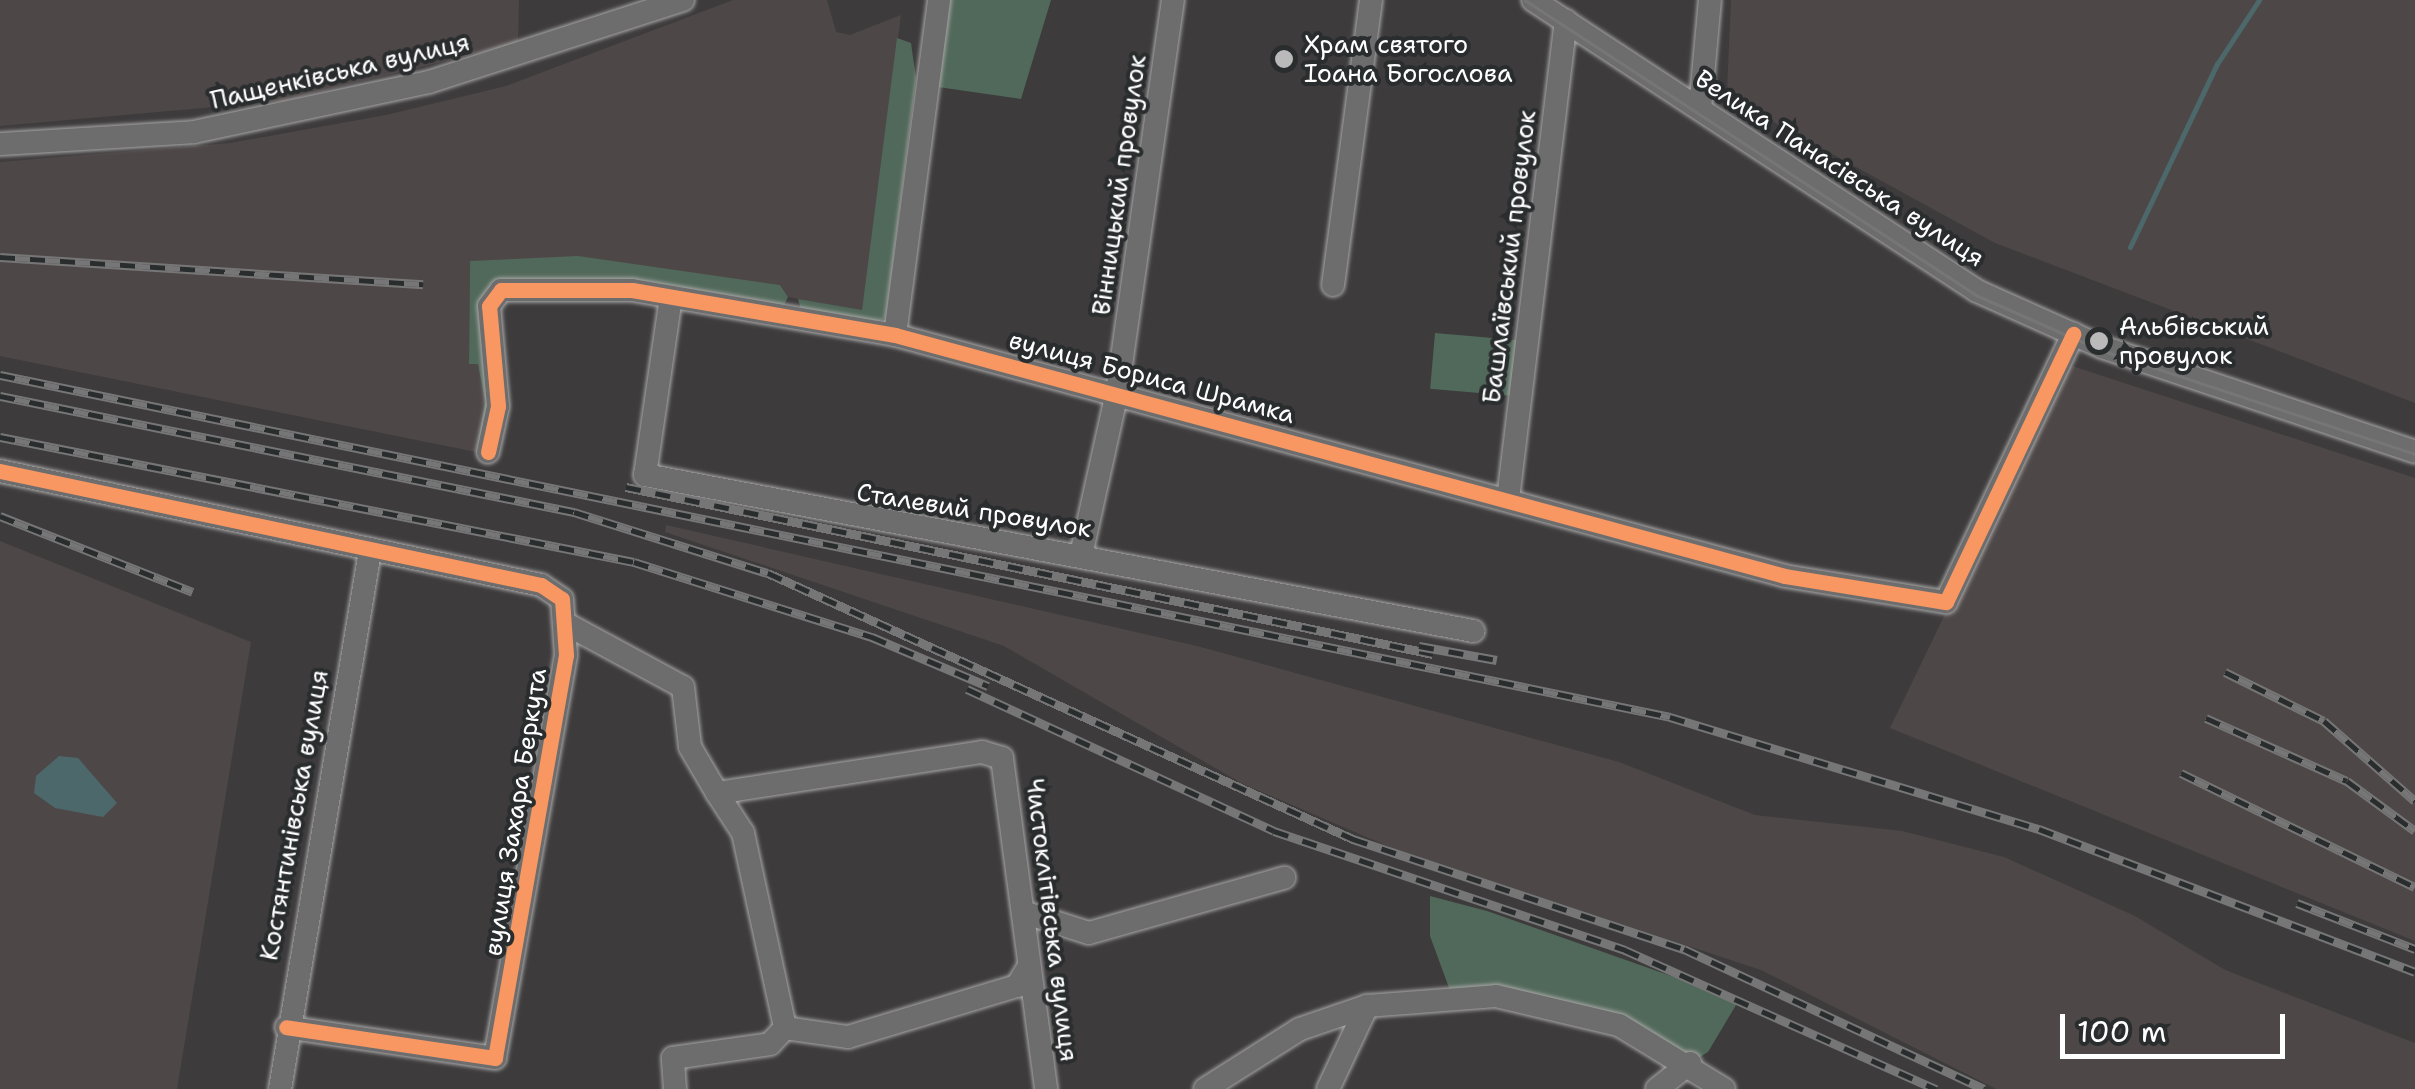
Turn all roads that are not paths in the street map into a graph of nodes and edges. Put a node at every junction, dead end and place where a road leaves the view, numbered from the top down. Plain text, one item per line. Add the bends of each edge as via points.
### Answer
1 (682, 0) edge
2 (939, 0) edge
3 (1173, 0) edge
4 (1371, 0) edge
5 (1533, 0) edge
6 (1710, 0) edge
7 (1566, 22) junction
8 (1700, 109) junction
9 (0, 144) edge
10 (1332, 285) dead end
11 (671, 297) junction
12 (2072, 334) junction
13 (894, 335) junction
14 (1117, 393) junction
15 (488, 452) dead end
16 (2415, 452) edge
17 (0, 471) edge
18 (1508, 500) junction
19 (370, 551) junction
20 (1081, 554) junction
21 (570, 626) junction
22 (1473, 630) dead end
23 (717, 793) junction
24 (1284, 878) dead end
25 (1023, 912) junction
26 (1028, 968) junction
27 (1367, 1006) junction
28 (286, 1027) junction
29 (785, 1028) junction
30 (1690, 1062) junction
31 (280, 1089) edge
32 (676, 1089) edge
33 (1046, 1089) edge
34 (1205, 1089) edge
35 (1328, 1089) edge
36 (1656, 1089) edge
37 (1724, 1089) edge

1 - 9 street, Пащенківська вулиця via 429,82 230,124
2 - 13 street
3 - 14 street, Вінницький провулок
4 - 10 street
5 - 7 street, Велика Панасівська вулиця
6 - 8 street
7 - 8 street, Велика Панасівська вулиця
7 - 18 street, Башлаївський провулок
8 - 12 street, Велика Панасівська вулиця via 1940,270
11 - 13 street, вулиця Бориса Шрамка
11 - 15 street, вулиця Бориса Шрамка via 501,290 489,306 498,406
11 - 20 street, Сталевий провулок via 645,475 905,531
12 - 16 street, Велика Панасівська вулиця
12 - 18 street, вулиця Бориса Шрамка via 1946,602 1785,576
13 - 14 street, вулиця Бориса Шрамка
14 - 18 street, вулиця Бориса Шрамка
14 - 20 street, Вінницький провулок
17 - 19 street
19 - 21 street via 541,586 562,599
19 - 28 street, Костянтинівська вулиця
20 - 22 street, Сталевий провулок
21 - 23 street via 683,687 690,748
21 - 28 street, вулиця Захара Беркута via 496,1058
23 - 25 street, Чистоклітівська вулиця via 982,752 1002,758
23 - 29 street via 743,833
24 - 25 street via 1089,934
25 - 26 street, Чистоклітівська вулиця
26 - 29 street via 1017,986 848,1037
26 - 33 street, Чистоклітівська вулиця
27 - 30 street via 1496,996 1584,1012
27 - 34 street via 1300,1028
27 - 35 street
28 - 31 street, Костянтинівська вулиця
29 - 32 street via 770,1044 673,1058
30 - 36 street
30 - 37 street

